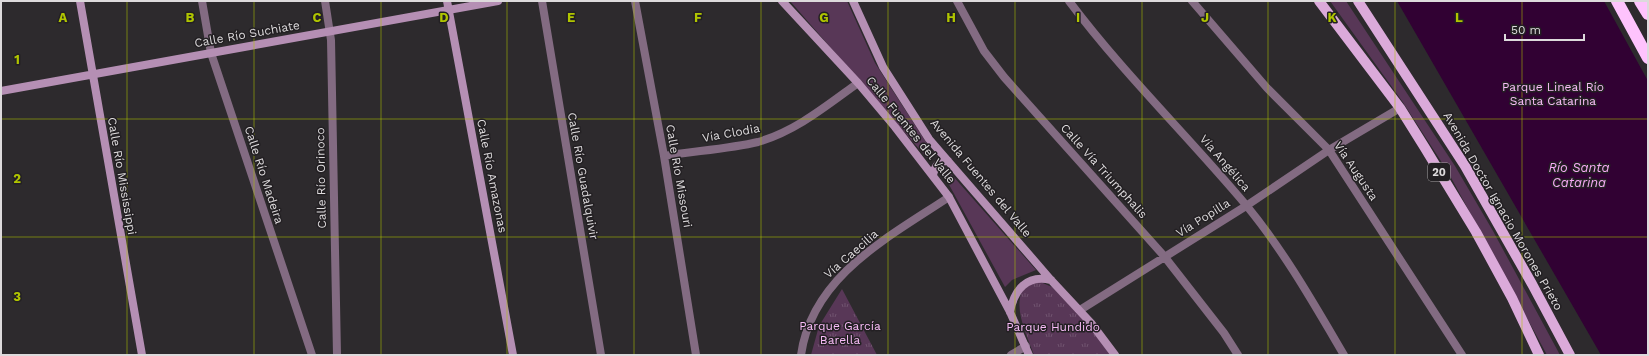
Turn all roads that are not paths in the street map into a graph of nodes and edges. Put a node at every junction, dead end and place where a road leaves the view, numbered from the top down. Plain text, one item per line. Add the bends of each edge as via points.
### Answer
1 (80, 1) edge
2 (202, 1) edge
3 (325, 1) edge
4 (447, 1) edge
5 (498, 1) edge
6 (542, 1) edge
7 (634, 1) edge
8 (782, 1) edge
9 (853, 1) edge
10 (957, 1) edge
11 (1069, 1) edge
12 (1192, 1) edge
13 (1319, 1) edge
14 (1358, 1) edge
15 (1617, 1) edge
16 (1640, 1) edge
17 (449, 10) junction
18 (1648, 14) edge
19 (331, 31) junction
20 (211, 54) junction
21 (1648, 58) edge
22 (92, 75) junction
23 (858, 83) junction
24 (1, 91) edge
25 (1400, 108) junction
26 (1329, 150) junction
27 (664, 156) junction
28 (948, 161) junction
29 (933, 175) junction
30 (949, 197) junction
31 (1246, 206) junction
32 (1164, 256) junction
33 (1051, 280) junction
34 (1080, 310) junction
35 (1010, 312) junction
36 (1026, 346) junction
37 (1539, 354) edge
38 (142, 355) edge
39 (312, 355) edge
40 (337, 355) edge
41 (513, 355) edge
42 (601, 355) edge
43 (696, 355) edge
44 (801, 355) edge
45 (1011, 355) edge
46 (1028, 355) edge
47 (1115, 355) edge
48 (1238, 355) edge
49 (1344, 355) edge
50 (1462, 355) edge
51 (1570, 355) edge

1 - 22 street, Calle Río Mississippi
2 - 20 street, Calle Río Madeira
3 - 19 street, Calle Río Orinoco
4 - 17 street, Calle Río Amazonas
5 - 17 street, Calle Río Suchiate
6 - 42 street, Calle Río Guadalquivir
7 - 27 street, Calle Río Missouri
8 - 23 street, Calle Fuentes del Valle
9 - 28 street, Avenida Fuentes del Valle via 883,67 925,133
10 - 32 street, Calle Vía Triumphalis via 984,51 1004,77
11 - 31 street, Vía Angélica via 1105,46
12 - 26 street, Vía Augusta via 1267,88
13 - 25 main road, 20
14 - 51 main road, Avenida Doctor Ignacio Morones Prieto / 20 via 1465,166
15 - 21 highway
16 - 18 highway
17 - 19 street, Calle Río Suchiate
17 - 41 street, Calle Río Amazonas
19 - 20 street, Calle Río Suchiate
19 - 40 street, Calle Río Orinoco
20 - 22 street, Calle Río Suchiate
20 - 39 street, Calle Río Madeira
22 - 24 street, Calle Río Suchiate
22 - 38 street, Calle Río Mississippi
23 - 27 street, Vía Clodia via 808,119 758,142
23 - 29 street, Calle Fuentes del Valle
25 - 26 street, Vía Popilla
25 - 37 main road, 20 via 1476,232
26 - 31 street, Vía Popilla
26 - 50 street, Vía Augusta
27 - 43 street, Calle Río Missouri
28 - 29 street via 938,164
28 - 33 street, Avenida Fuentes del Valle
29 - 30 street, Calle Fuentes del Valle
30 - 35 street, Calle Fuentes del Valle
30 - 44 street, Vía Caecilia via 889,236 845,272 826,292 807,328
31 - 32 street, Vía Popilla
31 - 49 street, Vía Angélica via 1281,252
32 - 34 street, Vía Popilla
32 - 48 street, Calle Vía Triumphalis
33 - 34 street, Avenida Fuentes del Valle
33 - 35 street via 1035,278 1020,287 1012,300
34 - 47 street, Avenida Fuentes del Valle via 1102,335
35 - 36 street, Calle Fuentes del Valle
36 - 45 street
36 - 46 street, Calle Fuentes del Valle

